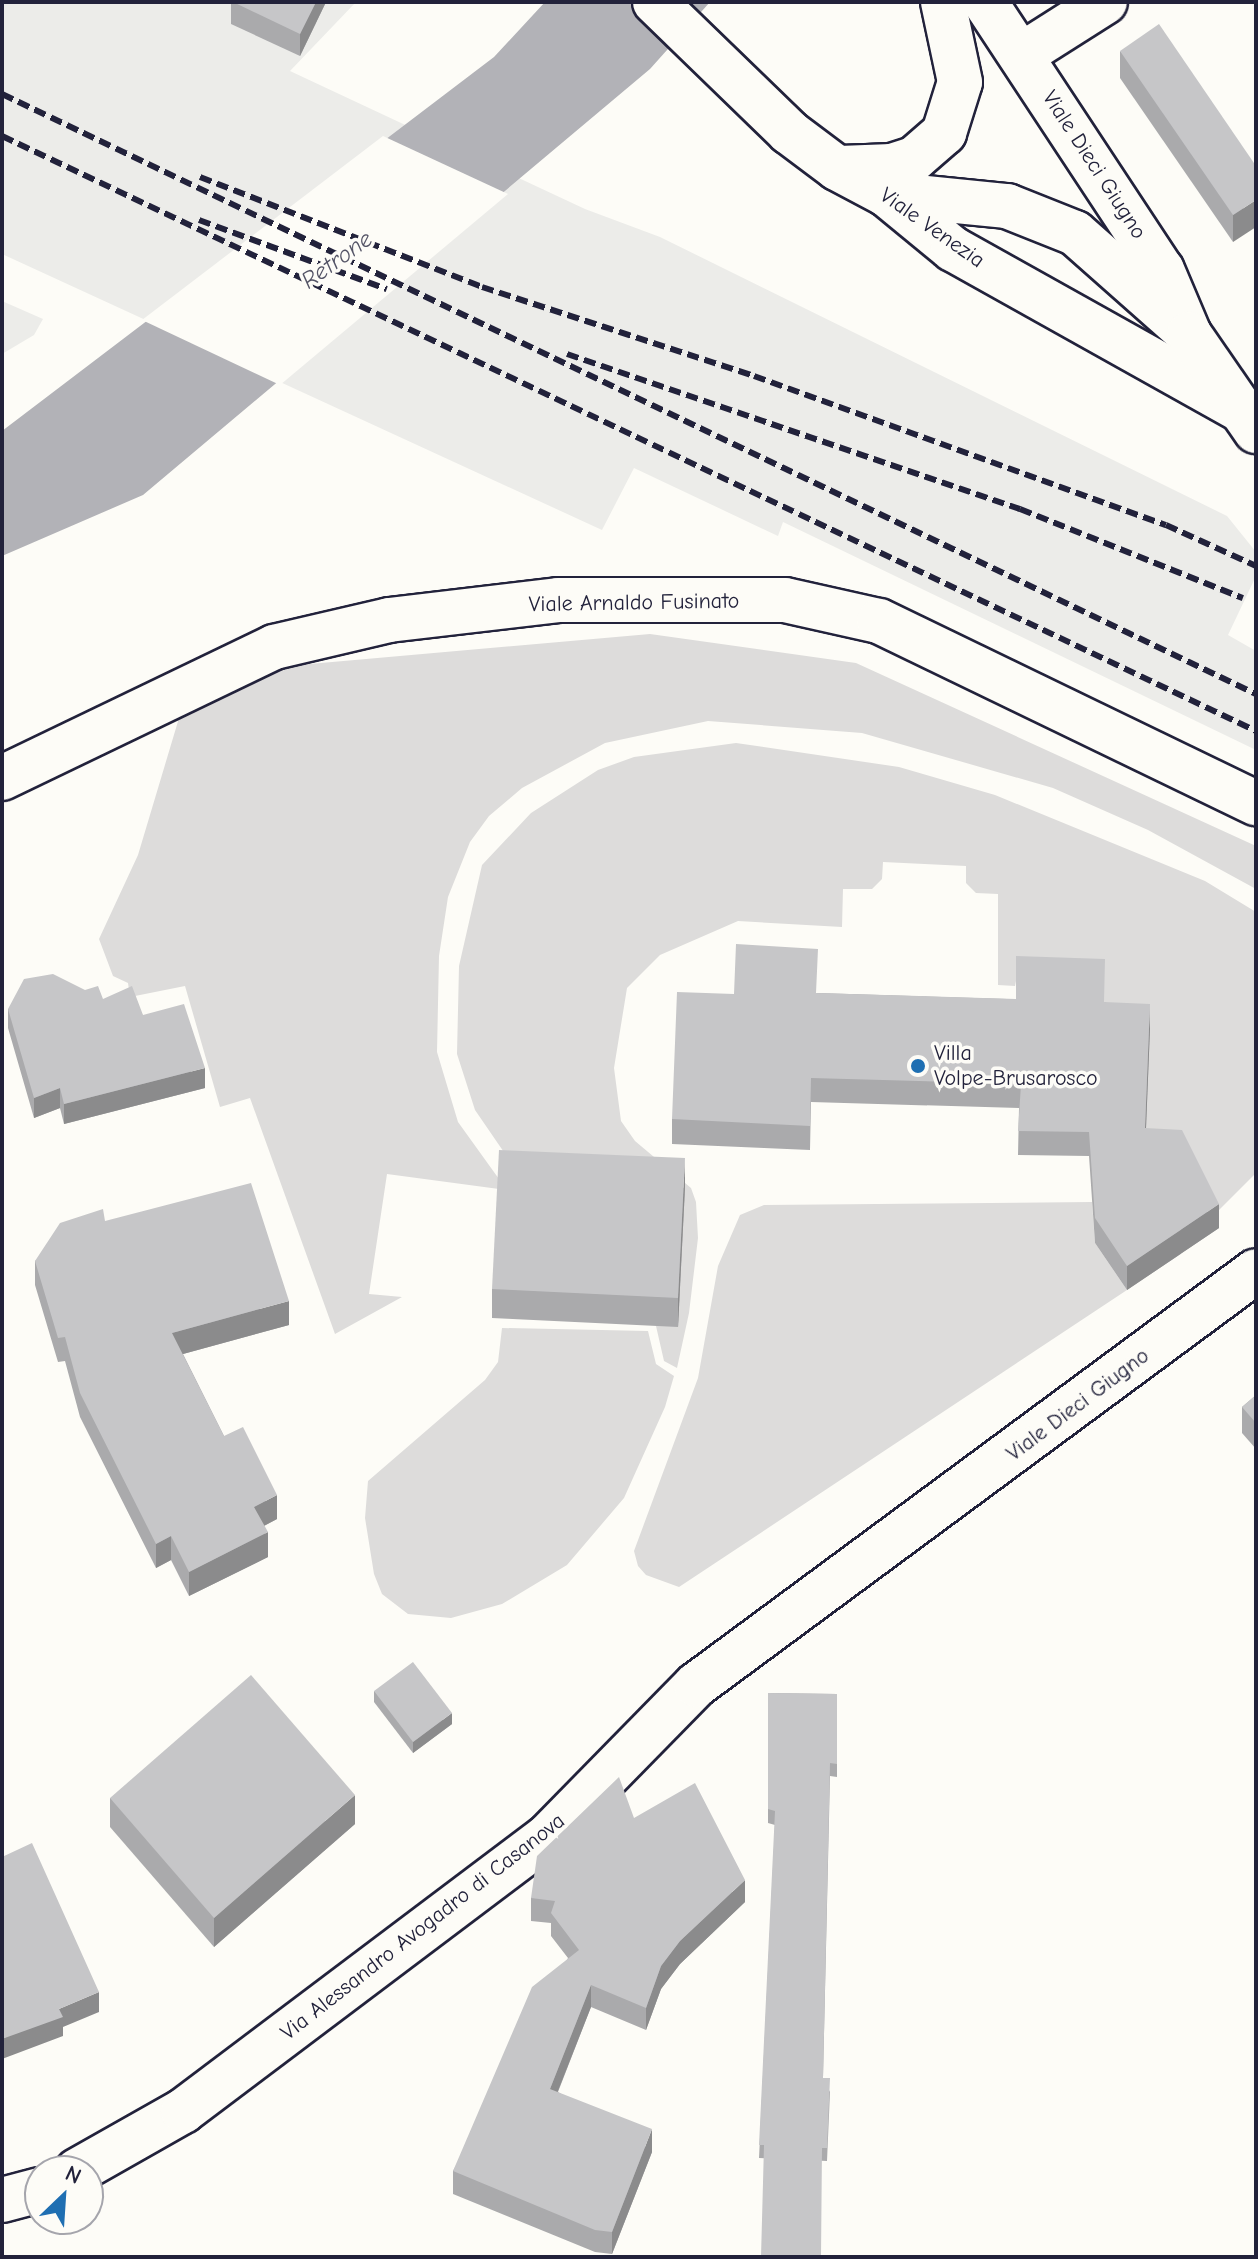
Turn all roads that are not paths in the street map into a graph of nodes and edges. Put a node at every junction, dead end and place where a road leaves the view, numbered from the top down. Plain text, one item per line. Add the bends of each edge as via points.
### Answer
1 (655, 2) edge
2 (943, 2) edge
3 (985, 2) edge
4 (1105, 2) edge
5 (1023, 54) junction
6 (837, 168) junction
7 (886, 194) junction
8 (1189, 334) junction
9 (1248, 421) edge
10 (2, 778) edge
11 (1256, 803) edge
12 (1256, 1271) edge
13 (900, 1539) joint
14 (104, 2156) edge
15 (24, 2194) edge
16 (2, 2200) edge

1 - 6 street, Viale Venezia via 747,93
2 - 6 street via 960,82 944,133 914,159 892,166
3 - 5 street, Viale Dieci Giugno
4 - 5 street
5 - 8 street, Viale Dieci Giugno via 1162,270
6 - 7 street, Viale Venezia
7 - 8 street, Viale Dieci Giugno via 1007,206 1053,223 1101,252
7 - 9 street, Viale Venezia via 953,249
8 - 9 street, Viale Dieci Giugno
10 - 11 street, Viale Arnaldo Fusinato via 274,647 389,620 558,600 785,600 879,621
12 - 13 street, Viale Dieci Giugno
13 - 14 street, Via Alessandro Avogadro di Casanova via 696,1685 548,1836 183,2111
15 - 16 street

